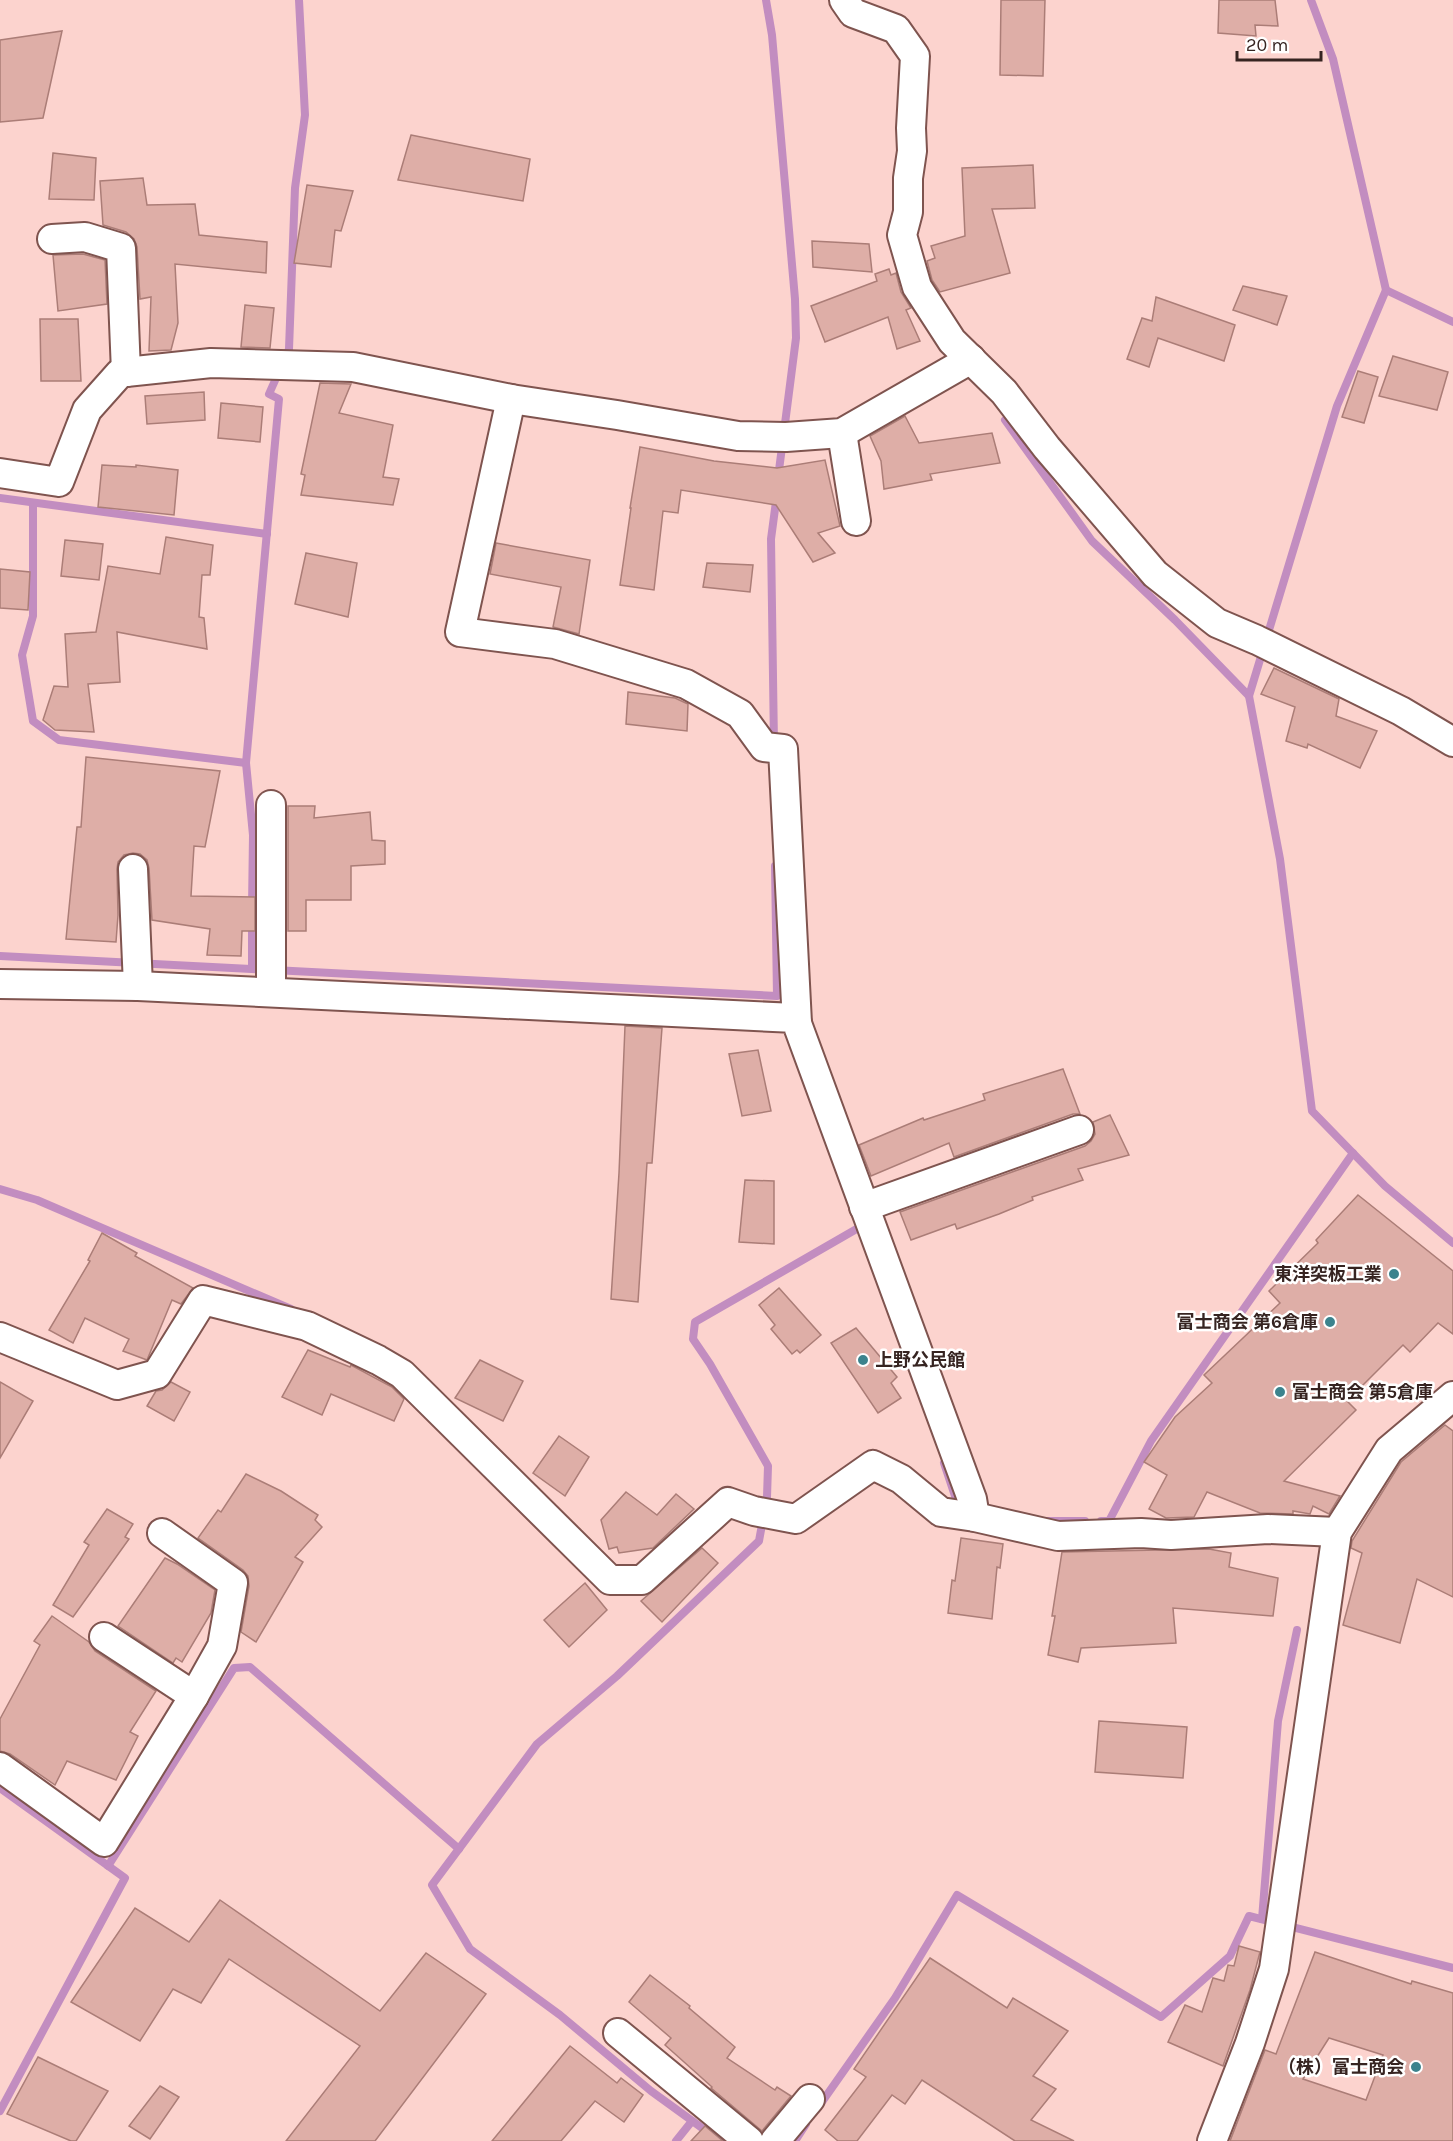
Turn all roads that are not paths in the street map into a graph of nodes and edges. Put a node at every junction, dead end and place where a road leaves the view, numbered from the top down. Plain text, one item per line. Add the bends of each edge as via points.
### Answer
1 (844, 0) edge
2 (52, 238) dead end
3 (971, 359) junction
4 (126, 372) junction
5 (511, 399) junction
6 (842, 432) junction
7 (0, 473) edge
8 (856, 521) dead end
9 (1453, 742) edge
10 (271, 805) dead end
11 (133, 869) dead end
12 (0, 984) edge
13 (138, 986) junction
14 (271, 992) junction
15 (788, 1020) junction
16 (1079, 1130) dead end
17 (864, 1207) junction
18 (0, 1337) edge
19 (1453, 1396) edge
20 (973, 1508) junction
21 (1337, 1532) junction
22 (162, 1533) dead end
23 (104, 1636) dead end
24 (194, 1696) junction
25 (1, 1770) edge
26 (618, 2033) dead end
27 (810, 2099) dead end
28 (749, 2141) edge
29 (775, 2141) edge
30 (1212, 2141) edge

1 - 3 street via 853,13 896,29 915,56 908,212 902,235 917,287 952,341
2 - 4 street via 85,237 121,248
3 - 6 street
3 - 9 street via 1004,392 1155,574 1217,623 1401,711
4 - 5 street via 211,363 353,367
4 - 7 street via 120,373 87,410 59,482
5 - 6 street via 738,436
5 - 15 street via 460,632 555,644 686,684 740,714 764,747 783,749
6 - 8 street
10 - 14 street
11 - 13 street
12 - 13 street
13 - 14 street
14 - 15 street
15 - 17 street
16 - 17 street
17 - 20 street
18 - 20 street via 117,1385 157,1374 203,1300 307,1326 402,1374 610,1580 642,1580 728,1502 796,1519 873,1465 901,1479 941,1512
19 - 21 street via 1389,1450
20 - 21 street via 1058,1536 1268,1529
21 - 30 street via 1275,1969
22 - 24 street via 233,1583 222,1646
23 - 24 street
24 - 25 street via 104,1842
26 - 28 street
27 - 29 street

